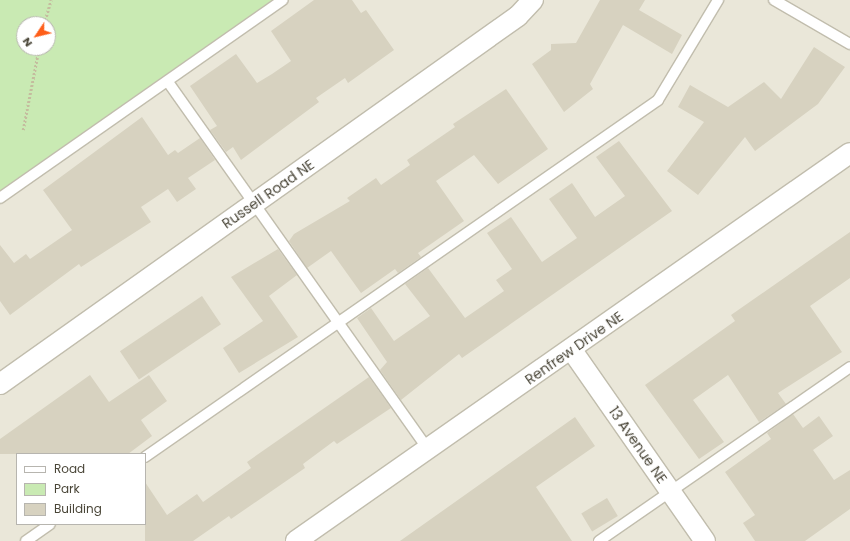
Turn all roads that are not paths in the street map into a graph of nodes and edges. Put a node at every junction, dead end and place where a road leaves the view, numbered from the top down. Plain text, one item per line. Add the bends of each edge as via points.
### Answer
1 (283, 0) edge
2 (533, 0) edge
3 (718, 0) edge
4 (774, 0) edge
5 (850, 44) edge
6 (168, 82) junction
7 (850, 153) edge
8 (0, 198) edge
9 (256, 203) junction
10 (338, 321) junction
11 (571, 349) junction
12 (850, 367) edge
13 (0, 384) edge
14 (428, 449) junction
15 (146, 456) edge
16 (670, 491) junction
17 (49, 525) edge
18 (26, 541) edge
19 (296, 541) edge
20 (598, 541) edge
21 (705, 541) edge

1 - 6 lane
2 - 9 street, Russell Road NE via 518,16
3 - 10 lane via 658,100
4 - 5 lane
6 - 8 lane
6 - 9 lane
7 - 11 street, Renfrew Drive NE
9 - 10 lane
9 - 13 street, Russell Road NE
10 - 14 lane
10 - 15 lane
11 - 14 street, Renfrew Drive NE
11 - 16 street, 13 Avenue NE
12 - 16 lane
14 - 19 street, Renfrew Drive NE
16 - 20 lane
16 - 21 street, 13 Avenue NE
17 - 18 lane

